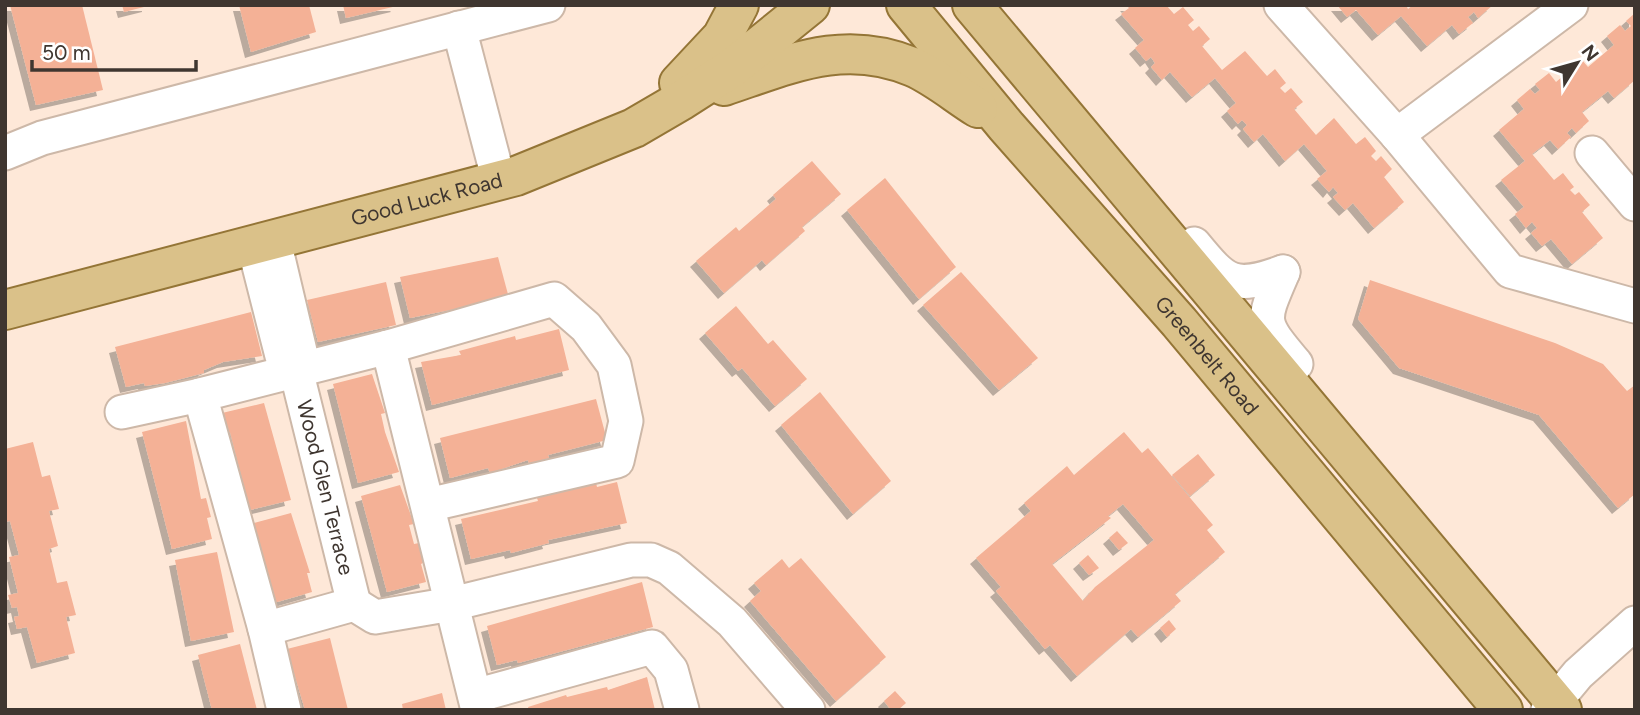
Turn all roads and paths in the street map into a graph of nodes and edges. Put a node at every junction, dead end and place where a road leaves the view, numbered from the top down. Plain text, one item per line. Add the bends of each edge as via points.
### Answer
1 (548, 5) edge
2 (739, 5) edge
3 (810, 5) edge
4 (906, 5) edge
5 (972, 5) edge
6 (1003, 5) edge
7 (1281, 5) edge
8 (1571, 5) edge
9 (459, 27) junction
10 (682, 100) junction
11 (1006, 126) junction
12 (634, 128) junction
13 (1397, 135) junction
14 (5, 153) edge
15 (1592, 153) dead end
16 (499, 181) junction
17 (1635, 204) edge
18 (1153, 220) junction
19 (264, 244) junction
20 (1633, 299) edge
21 (5, 310) edge
22 (388, 347) junction
23 (296, 370) junction
24 (200, 395) junction
25 (122, 412) dead end
26 (1315, 415) junction
27 (428, 505) junction
28 (354, 604) junction
29 (452, 604) junction
30 (1635, 624) edge
31 (265, 629) junction
32 (477, 703) edge
33 (1555, 707) edge
34 (284, 710) edge
35 (682, 710) edge
36 (808, 710) edge
37 (1503, 710) edge

1 - 9 street
2 - 12 main road via 706,57
3 - 10 main road, Good Luck Road via 732,68
4 - 11 main road, Greenbelt Road
5 - 18 main road
6 - 18 main road
7 - 13 street
8 - 13 street
9 - 14 street via 42,138
9 - 16 street
10 - 11 main road via 814,55 869,54 915,68
10 - 12 main road, Good Luck Road
11 - 37 main road, Greenbelt Road via 1179,323
12 - 16 main road, Good Luck Road
13 - 20 street via 1510,271
15 - 17 street
16 - 19 main road, Good Luck Road
18 - 26 main road
18 - 26 street via 1192,242 1231,282 1260,280 1283,272 1265,314 1269,332 1301,369
19 - 21 main road, Good Luck Road
19 - 23 street, Wood Glen Terrace via 300,351
22 - 23 street
22 - 27 street
22 - 27 street via 554,299 586,327 614,365 626,421 617,461
23 - 24 street
23 - 28 street, Wood Glen Terrace
24 - 25 street
24 - 31 street
26 - 33 main road
27 - 29 street
28 - 29 street via 375,617
28 - 31 street
29 - 32 street
29 - 36 street via 631,560 651,560 669,568 732,622
30 - 33 street via 1578,674
31 - 34 street
32 - 35 street via 652,647 671,670

